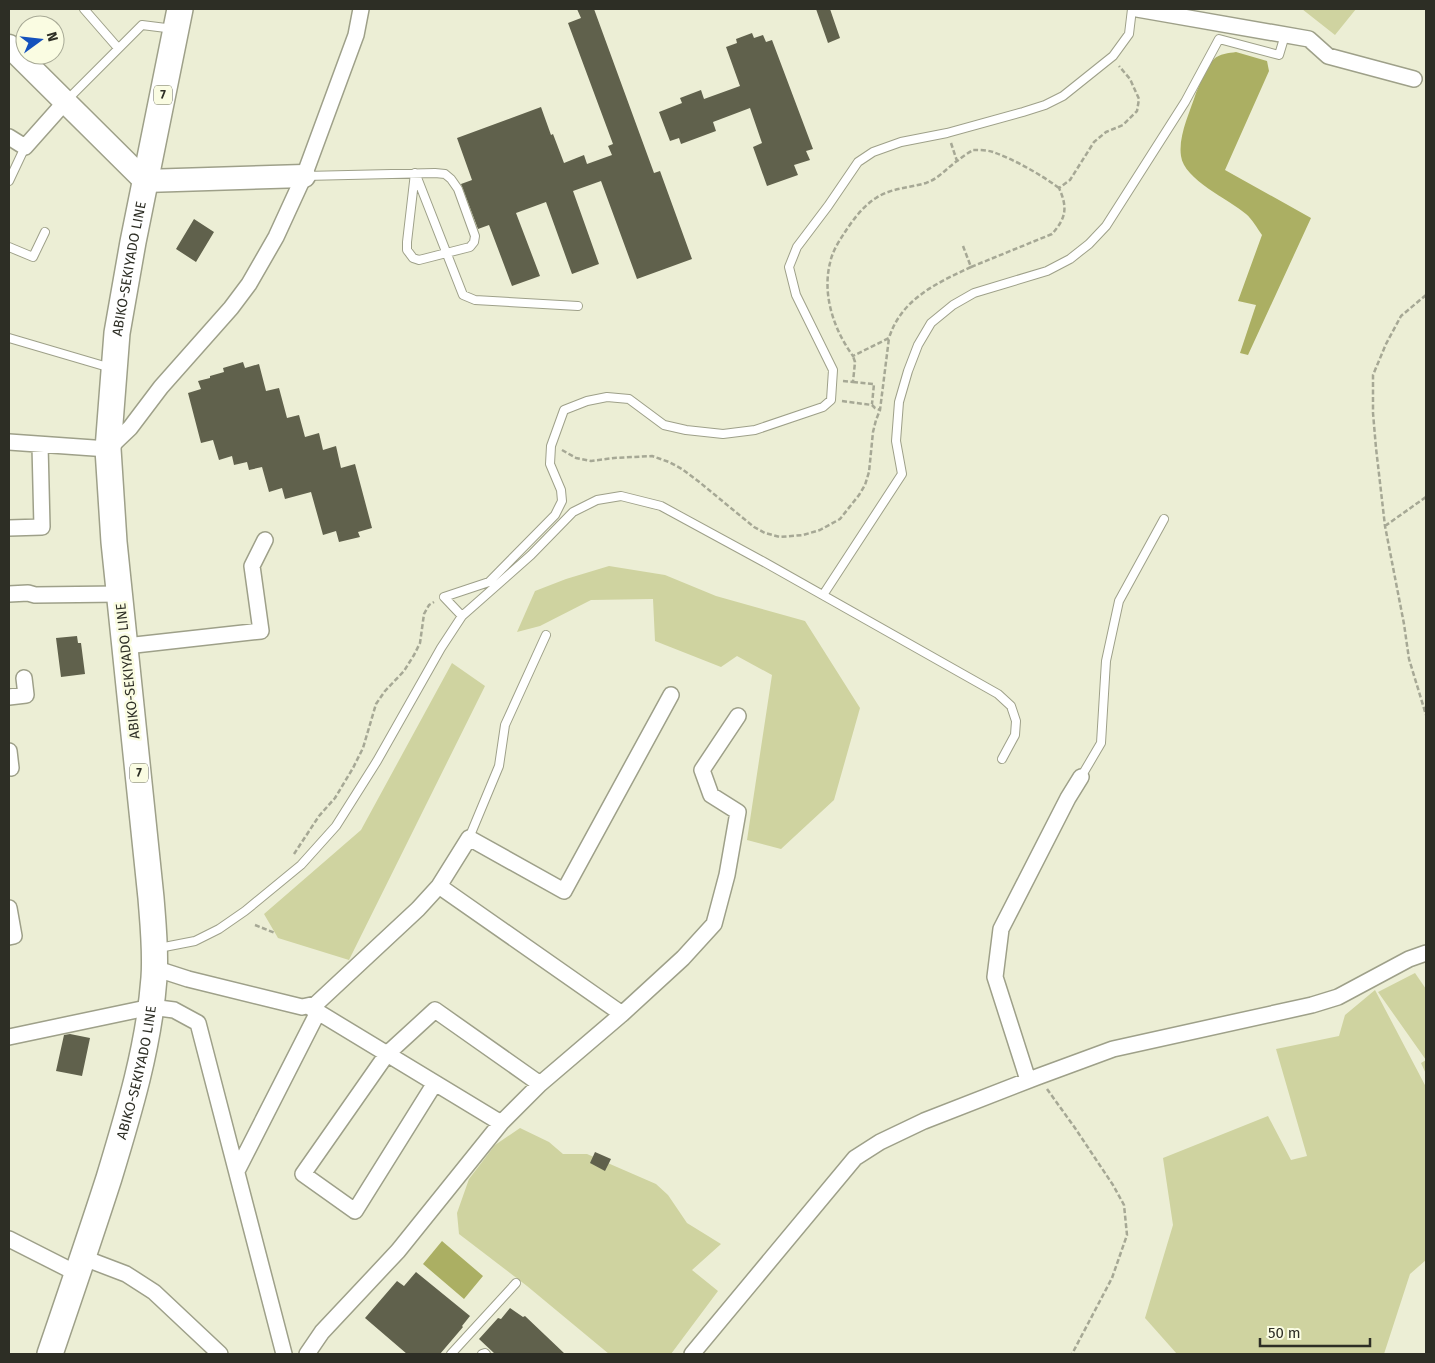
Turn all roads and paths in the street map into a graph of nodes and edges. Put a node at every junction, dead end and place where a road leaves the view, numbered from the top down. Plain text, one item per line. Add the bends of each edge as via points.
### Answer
1 (84, 9) edge
2 (361, 9) edge
3 (1132, 9) edge
4 (1137, 9) edge
5 (178, 19) edge
6 (1285, 35) junction
7 (9, 46) edge
8 (118, 48) junction
9 (1121, 68) dead end
10 (1414, 79) dead end
11 (65, 102) junction
12 (947, 133) junction
13 (9, 136) edge
14 (25, 147) junction
15 (957, 161) junction
16 (416, 173) junction
17 (304, 176) junction
18 (145, 180) junction
19 (9, 181) edge
20 (1059, 188) junction
21 (45, 232) dead end
22 (963, 246) dead end
23 (9, 247) edge
24 (446, 253) junction
25 (972, 267) junction
26 (1426, 295) edge
27 (578, 306) dead end
28 (9, 338) edge
29 (889, 338) junction
30 (854, 356) junction
31 (113, 369) junction
32 (833, 380) junction
33 (854, 382) junction
34 (831, 400) junction
35 (872, 405) junction
36 (880, 410) junction
37 (9, 442) edge
38 (40, 444) junction
39 (551, 446) junction
40 (108, 450) junction
41 (1426, 497) edge
42 (1164, 519) dead end
43 (1385, 526) junction
44 (9, 528) edge
45 (264, 540) dead end
46 (9, 594) edge
47 (120, 594) junction
48 (822, 595) junction
49 (444, 596) junction
50 (462, 616) junction
51 (546, 635) dead end
52 (126, 646) junction
53 (24, 678) dead end
54 (671, 695) dead end
55 (9, 697) edge
56 (1426, 715) edge
57 (738, 716) dead end
58 (9, 750) edge
59 (1002, 760) dead end
60 (11, 768) dead end
61 (1081, 777) joint
62 (469, 838) junction
63 (292, 858) dead end
64 (439, 886) junction
65 (9, 908) edge
66 (255, 925) dead end
67 (275, 933) dead end
68 (9, 937) edge
69 (1426, 953) edge
70 (154, 958) junction
71 (151, 1007) junction
72 (313, 1009) junction
73 (622, 1014) junction
74 (9, 1036) edge
75 (387, 1054) junction
76 (1032, 1078) junction
77 (435, 1083) junction
78 (540, 1084) junction
79 (501, 1123) junction
80 (236, 1172) junction
81 (9, 1239) edge
82 (81, 1266) junction
83 (516, 1283) dead end
84 (53, 1351) edge
85 (220, 1354) edge
86 (284, 1354) edge
87 (308, 1354) edge
88 (451, 1354) edge
89 (482, 1354) edge
90 (486, 1354) edge
91 (692, 1354) edge
92 (1072, 1354) edge

1 - 8 lane
2 - 17 street via 356,35
3 - 12 lane via 1129,34 1113,56 1062,96 1038,107
4 - 6 street
5 - 8 lane via 142,25
5 - 18 main road, ABIKO-SEKIYADO LINE / 7
6 - 10 street via 1309,39 1328,56
6 - 48 lane via 1279,54 1219,39 1185,102 1106,226 1070,260 1047,271 974,293 931,323 918,345 899,402 896,441 902,474
7 - 11 street
8 - 11 lane
9 - 20 path via 1139,99 1137,111 1123,125 1106,132 1094,142 1070,180
11 - 14 street
11 - 18 street
12 - 15 path
12 - 32 lane via 901,142 873,152 858,162 797,247 789,267 796,295 833,370
13 - 14 street
14 - 19 lane
15 - 20 path via 973,150 991,152
15 - 30 path via 928,182 887,192 875,199 851,222 838,244 830,261 827,279 830,304 841,337
16 - 17 lane
16 - 24 lane
16 - 24 lane via 407,250 419,260
16 - 24 lane via 446,174 458,189 475,236 474,242 470,247
17 - 18 street
17 - 40 street via 276,237 249,284 130,428
18 - 31 main road, ABIKO-SEKIYADO LINE / 7 via 121,305
20 - 25 path via 1064,212 1061,224 1052,234
21 - 23 lane via 33,257
22 - 25 path
24 - 27 lane via 463,295 475,300
25 - 29 path via 938,283 910,302 900,313
26 - 43 path via 1400,316 1373,375 1374,422
28 - 31 lane
29 - 30 path
29 - 36 path
30 - 33 path
31 - 40 main road, ABIKO-SEKIYADO LINE / 7
32 - 33 path
32 - 34 lane
33 - 35 path via 874,384
34 - 35 path
34 - 39 lane via 823,407 755,430 723,434 664,425 629,399 607,397 564,410
35 - 36 path
36 - 39 path via 873,432 869,472 859,495 840,519 820,530 780,538 754,527 698,481 669,462 652,456 576,458
37 - 38 street
38 - 40 street
38 - 44 street via 42,527
39 - 49 lane via 550,464 562,501 555,514 488,582
40 - 47 main road, ABIKO-SEKIYADO LINE / 7
41 - 43 path
42 - 61 lane via 1119,601 1106,661 1101,743
43 - 56 path via 1409,659
45 - 52 street via 252,566 261,631
46 - 47 street
47 - 52 main road, ABIKO-SEKIYADO LINE / 7
48 - 50 lane via 661,506 621,496 597,500 573,512 531,555
48 - 59 lane via 998,694 1011,706 1016,720 1015,734
49 - 50 lane
49 - 63 path via 429,605 424,614 420,643 404,671 376,704 363,748 353,768
50 - 70 lane via 336,826 301,864 246,911 219,929
51 - 62 lane via 505,725 499,766
52 - 70 main road, ABIKO-SEKIYADO LINE / 7
53 - 55 street via 26,696
54 - 62 street via 564,892
57 - 73 street via 702,770 711,795 738,812 714,924 683,958
58 - 60 street
61 - 76 street via 1001,930 995,977
62 - 64 street
64 - 72 street
64 - 73 street
65 - 68 street via 14,936
66 - 67 path
69 - 76 street via 1338,997 1113,1049
70 - 71 main road, ABIKO-SEKIYADO LINE / 7
70 - 72 street via 197,981
71 - 74 street
71 - 80 street via 174,1010 198,1023
71 - 82 main road, ABIKO-SEKIYADO LINE / 7 via 136,1087
72 - 75 street
72 - 80 street
73 - 78 street
75 - 77 street
75 - 77 street via 303,1174 355,1211
75 - 78 street via 435,1010
76 - 91 street via 924,1121 854,1158
76 - 92 path via 1075,1128 1124,1205 1127,1236 1112,1278
77 - 79 street
78 - 79 street
79 - 87 street via 398,1251 322,1332
80 - 86 street
81 - 82 street
82 - 84 main road, ABIKO-SEKIYADO LINE / 7
82 - 85 street via 126,1274 154,1292
83 - 88 lane
89 - 90 lane

